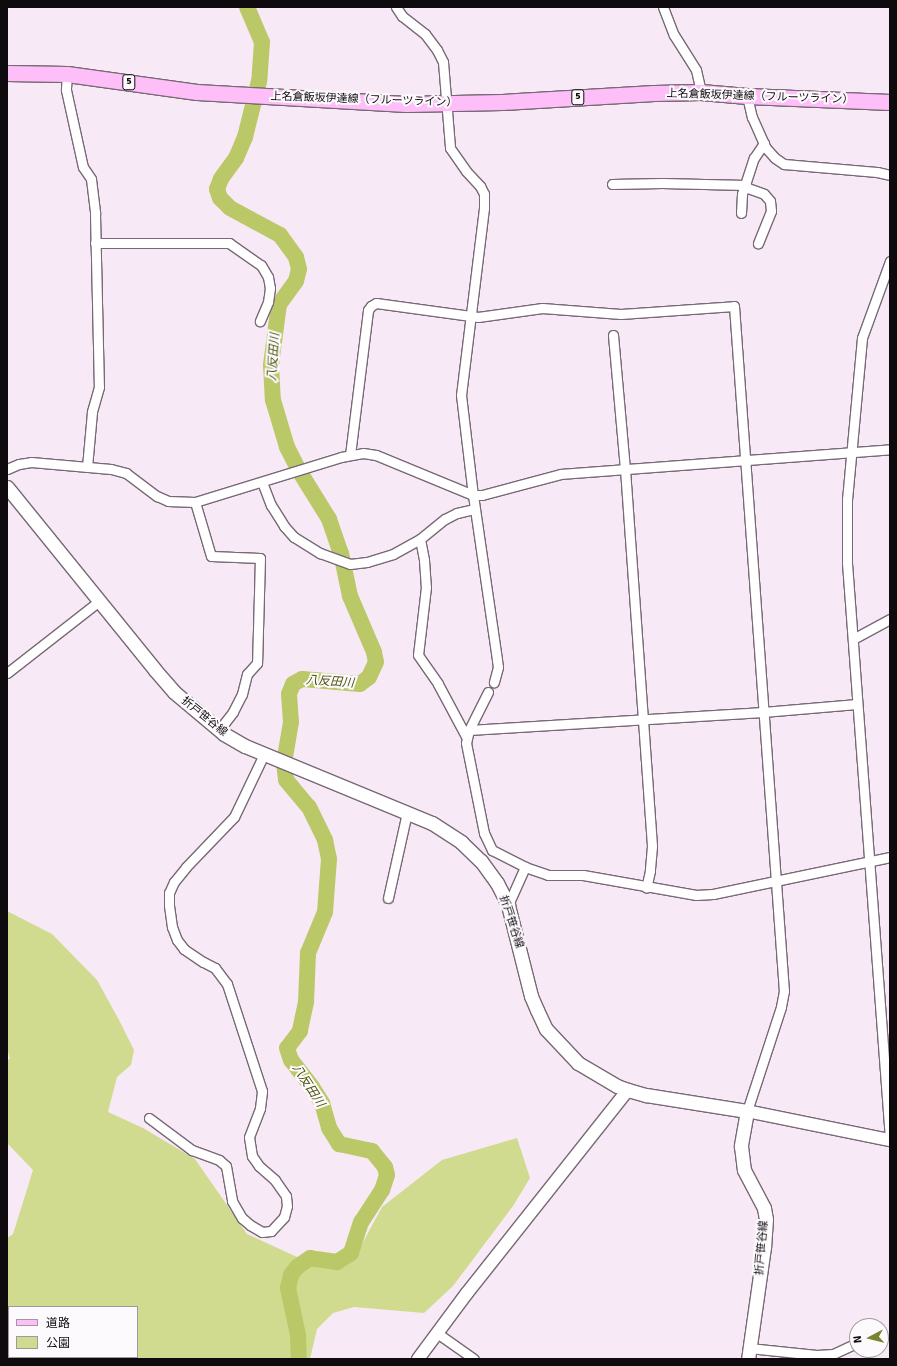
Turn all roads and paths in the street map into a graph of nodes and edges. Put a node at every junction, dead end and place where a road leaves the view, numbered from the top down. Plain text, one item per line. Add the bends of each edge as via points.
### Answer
1 (396, 7) edge
2 (663, 7) edge
3 (7, 73) edge
4 (67, 74) junction
5 (701, 92) junction
6 (747, 96) junction
7 (890, 102) edge
8 (447, 104) junction
9 (764, 143) junction
10 (890, 175) edge
11 (612, 184) dead end
12 (745, 186) junction
13 (741, 213) dead end
14 (95, 243) junction
15 (758, 243) dead end
16 (890, 261) edge
17 (470, 317) junction
18 (260, 321) dead end
19 (613, 335) dead end
20 (890, 449) edge
21 (851, 452) junction
22 (350, 455) junction
23 (745, 460) junction
24 (87, 467) junction
25 (625, 469) junction
26 (7, 470) edge
27 (262, 482) junction
28 (7, 487) edge
29 (473, 495) junction
30 (195, 502) junction
31 (475, 509) junction
32 (420, 539) junction
33 (99, 601) junction
34 (890, 619) edge
35 (853, 639) junction
36 (7, 672) edge
37 (494, 682) dead end
38 (488, 692) dead end
39 (857, 704) junction
40 (763, 712) junction
41 (643, 719) junction
42 (218, 730) junction
43 (468, 734) junction
44 (264, 754) junction
45 (407, 812) junction
46 (492, 850) junction
47 (476, 857) junction
48 (890, 857) edge
49 (870, 862) junction
50 (525, 867) junction
51 (774, 882) junction
52 (646, 888) junction
53 (388, 898) dead end
54 (508, 905) junction
55 (628, 1090) junction
56 (747, 1111) junction
57 (149, 1118) dead end
58 (890, 1139) edge
59 (437, 1333) junction
60 (849, 1347) edge
61 (748, 1353) edge
62 (418, 1359) edge
63 (474, 1359) edge

1 - 8 street via 402,16 425,34 437,50 443,62
2 - 5 street via 674,35 696,70
3 - 4 main road, 上名倉飯坂伊達線（フルーツライン） / 5
4 - 8 main road, 上名倉飯坂伊達線（フルーツライン） / 5 via 197,92
4 - 14 street via 66,90 73,126 83,167 91,179
5 - 6 main road, 上名倉飯坂伊達線（フルーツライン） / 5
5 - 8 main road, 上名倉飯坂伊達線（フルーツライン） / 5
6 - 7 main road, 上名倉飯坂伊達線（フルーツライン） / 5
6 - 9 street via 752,117
8 - 17 street via 450,148 484,194
9 - 10 street via 775,158 784,164
9 - 12 street via 754,158
11 - 12 street
12 - 13 street
12 - 15 street via 764,194 770,201 771,211
14 - 18 street via 229,243 261,265 268,276 268,302
14 - 24 street via 99,387 92,412
16 - 21 street via 862,338
17 - 22 street via 381,303 371,306 368,310
17 - 23 street via 542,308 621,314 734,306
17 - 29 street via 461,395
19 - 25 street
20 - 21 street
21 - 23 street
21 - 35 street via 847,499 847,563
22 - 27 street
22 - 29 street via 376,455
23 - 25 street
23 - 40 street
24 - 26 street via 31,462
24 - 30 street via 126,473 168,501
25 - 29 street via 561,474 482,495
25 - 41 street
27 - 30 street
27 - 32 street via 270,505 294,538 337,560 350,564 381,558
28 - 33 main road, 折戸笹谷線
29 - 31 street
30 - 42 street via 211,556 260,558 257,663 247,674 242,694 233,712
31 - 32 street via 457,512 445,518
31 - 37 street via 498,668
32 - 43 street via 426,587 418,655
33 - 36 street
33 - 42 main road, 折戸笹谷線 via 174,692
34 - 35 street
35 - 39 street
38 - 43 street
39 - 40 street
39 - 49 street
40 - 41 street
40 - 51 street
41 - 43 street
41 - 52 street via 652,846
42 - 44 main road, 折戸笹谷線
43 - 46 street via 466,743 484,833
44 - 45 main road, 折戸笹谷線
44 - 57 street via 234,817 174,882 169,893 169,905 177,940 184,949 215,968 227,984 262,1091 260,1108 249,1137 252,1156 286,1196 284,1217 271,1231 262,1232 250,1225 242,1218 232,1201 226,1166 219,1160 192,1150
45 - 47 main road, 折戸笹谷線 via 447,832
45 - 53 street
46 - 47 street
46 - 50 street
47 - 54 main road, 折戸笹谷線 via 497,883
48 - 49 street
49 - 51 street
49 - 58 street
50 - 52 street via 548,875 584,875
50 - 54 street
51 - 52 street via 696,895
51 - 56 street via 784,991
54 - 55 main road, 折戸笹谷線 via 531,996 546,1029 578,1063
55 - 56 main road, 折戸笹谷線
55 - 59 street
56 - 58 street
56 - 61 main road, 折戸笹谷線 via 742,1133 742,1160 744,1170 764,1208 766,1220
59 - 62 street
59 - 63 street
60 - 61 street via 833,1354

